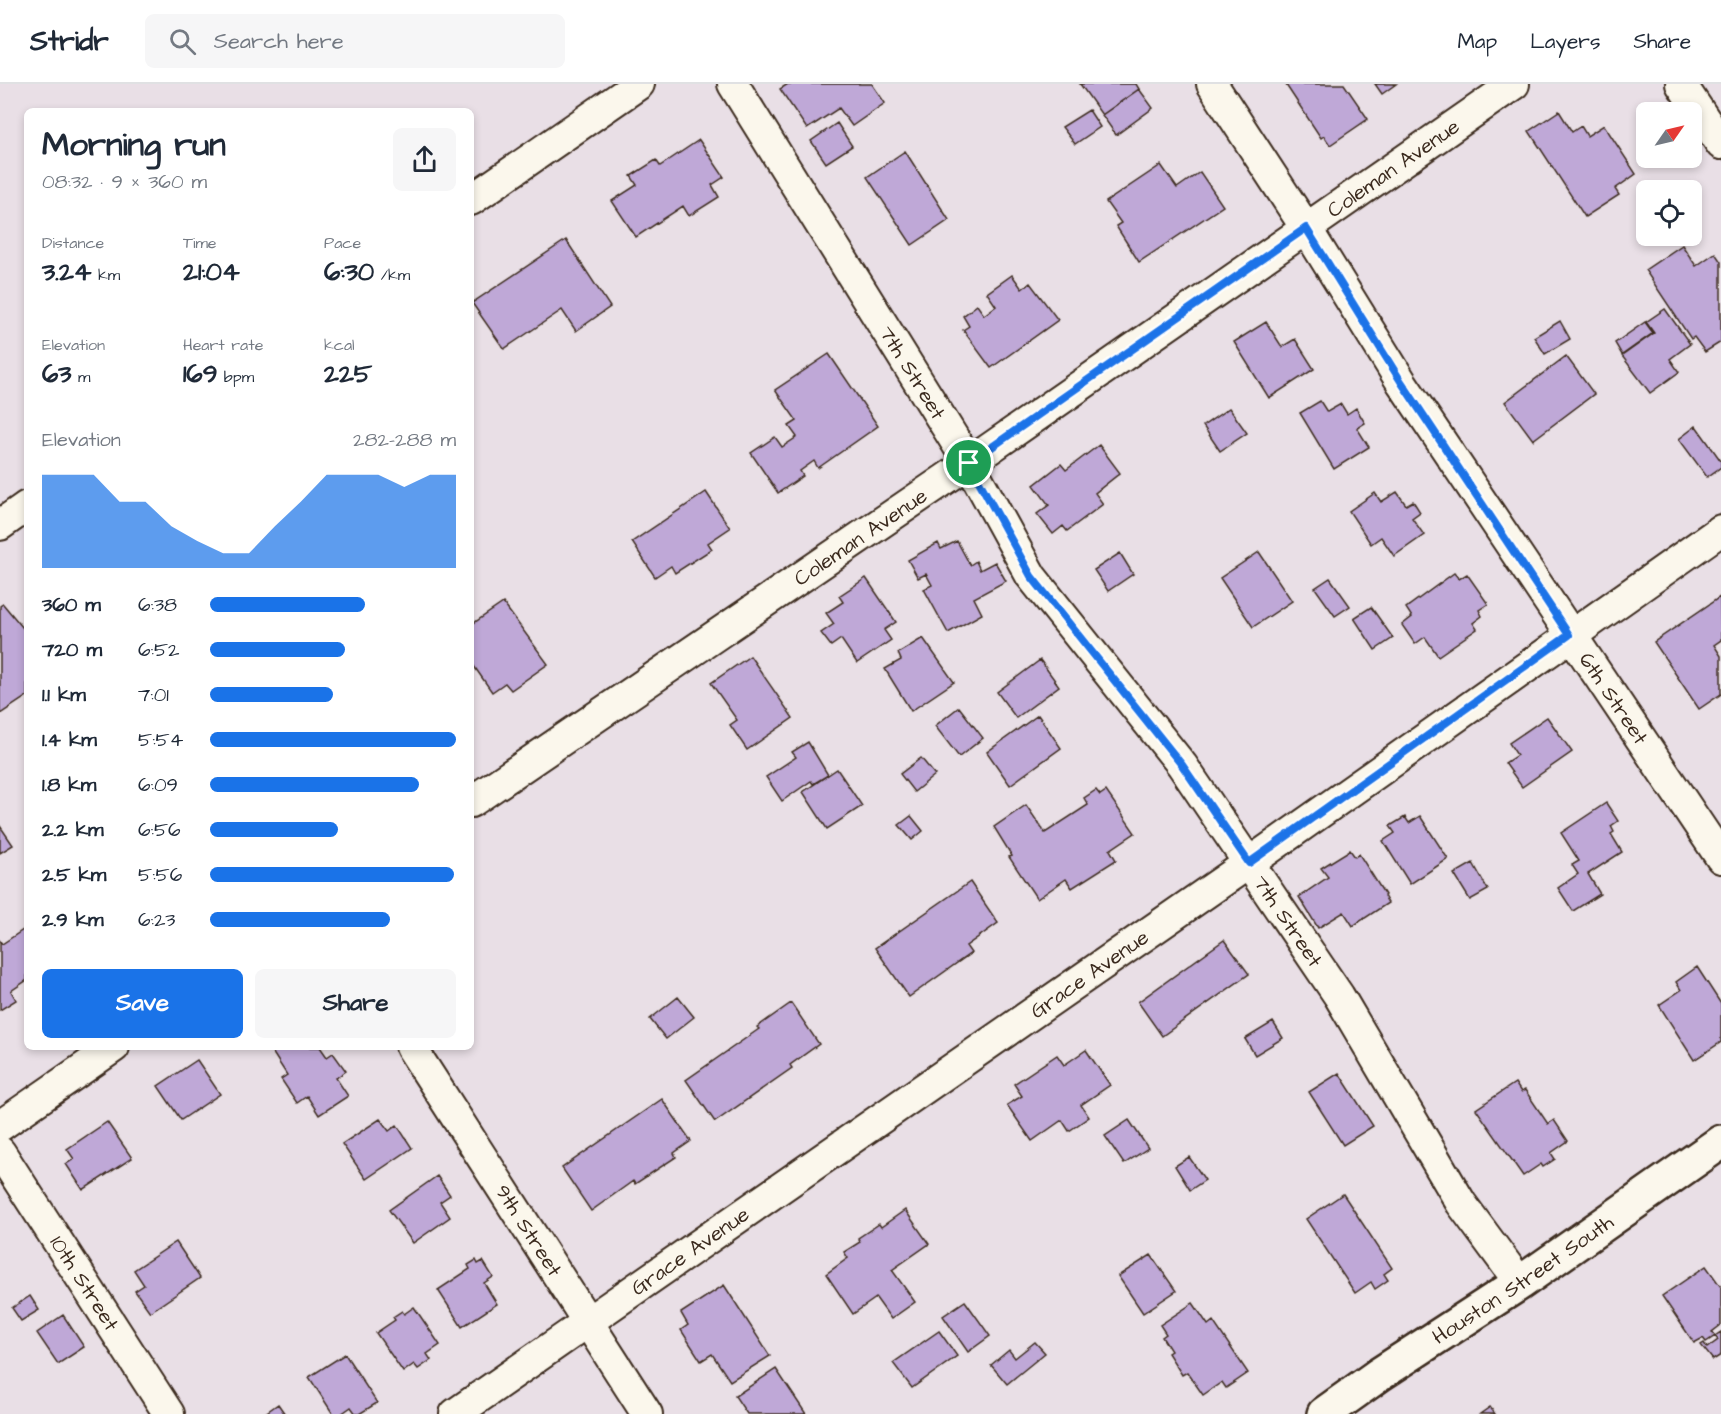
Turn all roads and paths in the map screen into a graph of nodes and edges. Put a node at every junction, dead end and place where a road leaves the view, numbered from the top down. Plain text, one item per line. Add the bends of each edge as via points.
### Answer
1 (639, 84) edge
2 (733, 84) edge
3 (1212, 84) edge
4 (1514, 84) edge
5 (1681, 84) edge
6 (1721, 144) edge
7 (474, 198) edge
8 (1306, 228) junction
9 (969, 463) junction
10 (24, 508) edge
11 (0, 525) edge
12 (1721, 530) edge
13 (1569, 635) junction
14 (474, 800) edge
15 (1721, 858) edge
16 (1249, 863) junction
17 (110, 1050) edge
18 (413, 1050) edge
19 (0, 1126) edge
20 (1721, 1142) edge
21 (0, 1152) edge
22 (1520, 1282) junction
23 (587, 1322) junction
24 (169, 1414) edge
25 (455, 1414) edge
26 (647, 1414) edge
27 (1324, 1414) edge

1 - 7 street
2 - 9 street, 7th Street
3 - 8 street, 6th Street
4 - 8 street, Coleman Avenue
5 - 6 street
8 - 9 street, Coleman Avenue
8 - 13 street, 6th Street via 1402,383
9 - 14 street, Coleman Avenue
9 - 16 street, 7th Street via 1031,576 1182,765
10 - 11 street
12 - 13 street, Grace Avenue
13 - 15 street, 6th Street
13 - 16 street, Grace Avenue
16 - 22 street, 7th Street via 1339,996 1461,1203
16 - 23 street, Grace Avenue
17 - 19 street
18 - 23 street, 9th Street
20 - 22 street, Houston Street South
21 - 24 street, 10th Street
22 - 27 street, Houston Street South
23 - 25 street, Grace Avenue
23 - 26 street, 9th Street

